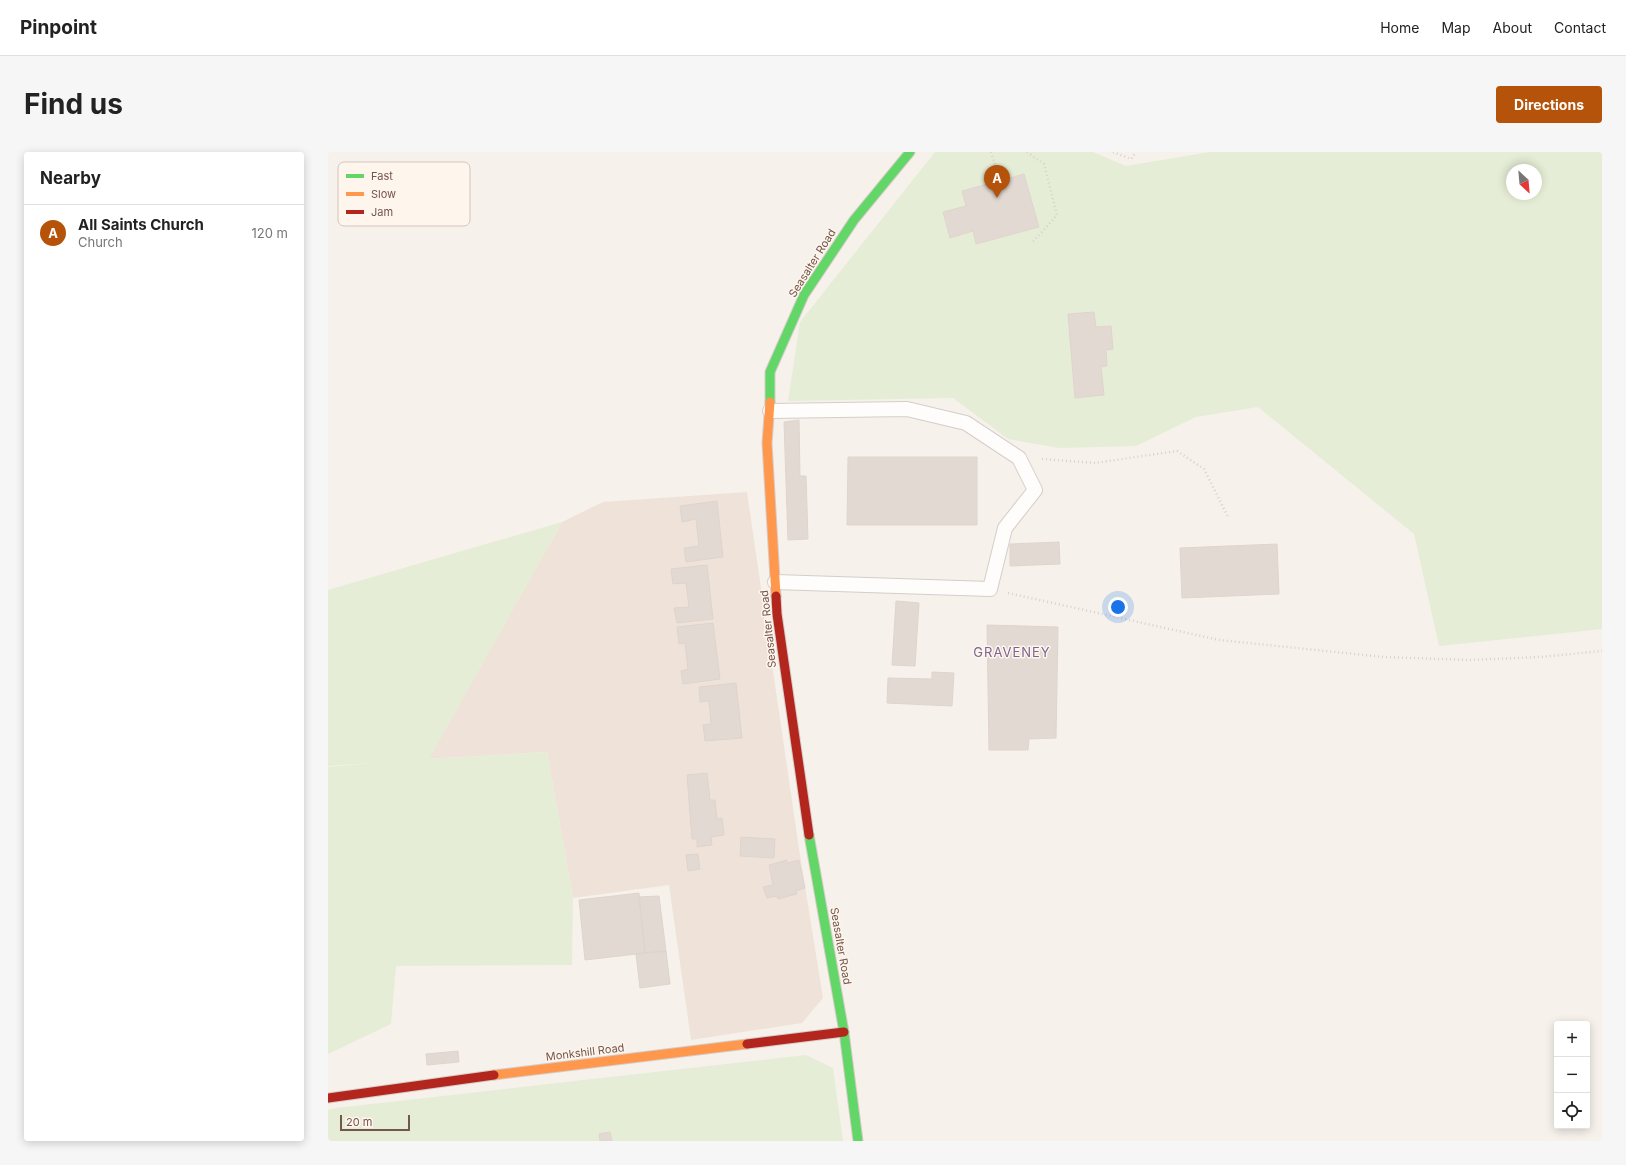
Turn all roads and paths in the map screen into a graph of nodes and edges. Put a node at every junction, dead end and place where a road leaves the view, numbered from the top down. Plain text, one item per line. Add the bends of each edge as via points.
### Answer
1 (910, 152) edge
2 (991, 152) edge
3 (1027, 152) edge
4 (1113, 152) edge
5 (1136, 152) edge
6 (996, 168) dead end
7 (1032, 243) dead end
8 (770, 411) junction
9 (1019, 458) junction
10 (1228, 517) dead end
11 (775, 582) junction
12 (990, 589) junction
13 (1602, 651) edge
14 (844, 1032) junction
15 (328, 1098) edge
16 (858, 1141) edge

1 - 8 street, Seasalter Road via 854,220 804,295 770,372
2 - 6 path
3 - 7 path via 1044,164 1057,215
4 - 5 path via 1130,159
8 - 9 lane via 907,408 966,423
8 - 11 street, Seasalter Road via 767,443
9 - 10 path via 1095,463 1177,450 1204,469
9 - 12 lane via 1035,490 1005,528
11 - 12 lane
11 - 14 street, Seasalter Road via 777,614 806,818
12 - 13 path via 1219,640 1384,657 1469,660
14 - 15 street, Monkshill Road
14 - 16 street, Seasalter Road

